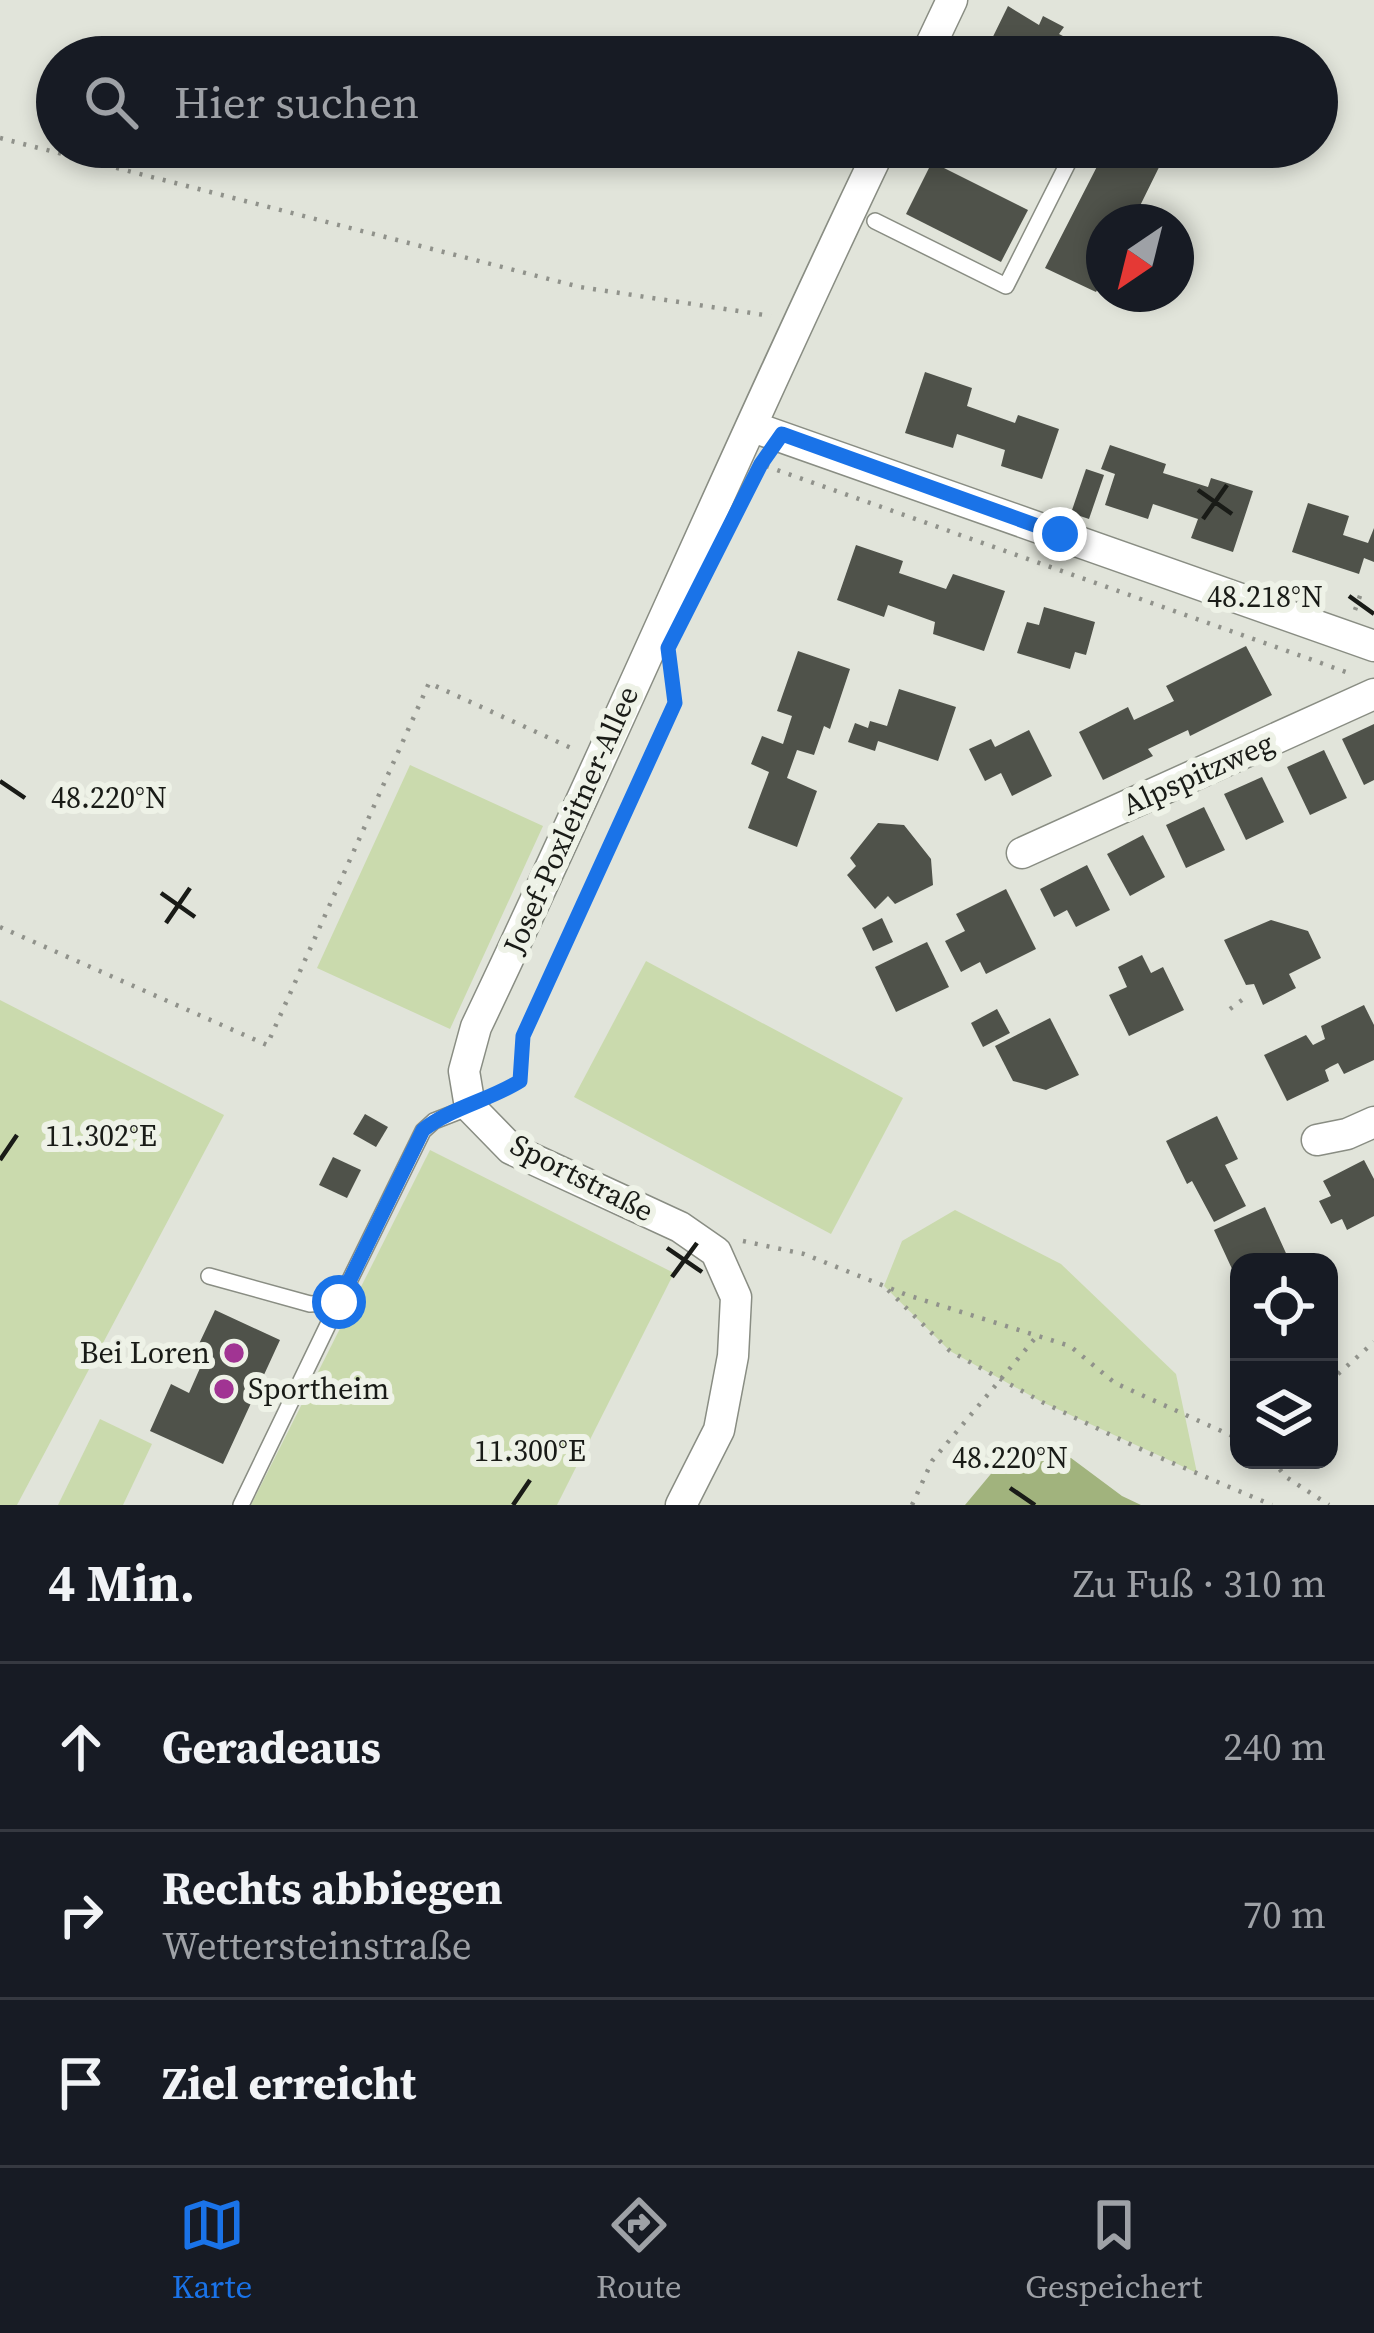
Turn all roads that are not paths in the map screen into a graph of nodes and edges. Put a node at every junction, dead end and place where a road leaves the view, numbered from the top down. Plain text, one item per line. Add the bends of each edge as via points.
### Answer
1 (952, 0) edge
2 (935, 36) edge
3 (871, 168) edge
4 (1065, 168) edge
5 (875, 220) dead end
6 (767, 430) junction
7 (1374, 646) edge
8 (1364, 685) edge
9 (1022, 853) dead end
10 (470, 1107) junction
11 (1374, 1122) edge
12 (1317, 1140) dead end
13 (209, 1276) dead end
14 (339, 1302) junction
15 (241, 1505) edge
16 (681, 1505) edge

1 - 2 street
3 - 6 street, Josef-Poxleitner-Allee via 798,320
4 - 5 lane via 1006,286
6 - 7 street
6 - 10 street, Josef-Poxleitner-Allee via 598,761 476,1027 464,1071
8 - 9 street, Alpspitzweg
10 - 14 lane via 423,1130
10 - 16 street, Sportstraße via 511,1149 680,1227 716,1252 736,1298 733,1356 719,1430
11 - 12 street
13 - 14 lane via 310,1304
14 - 15 lane

